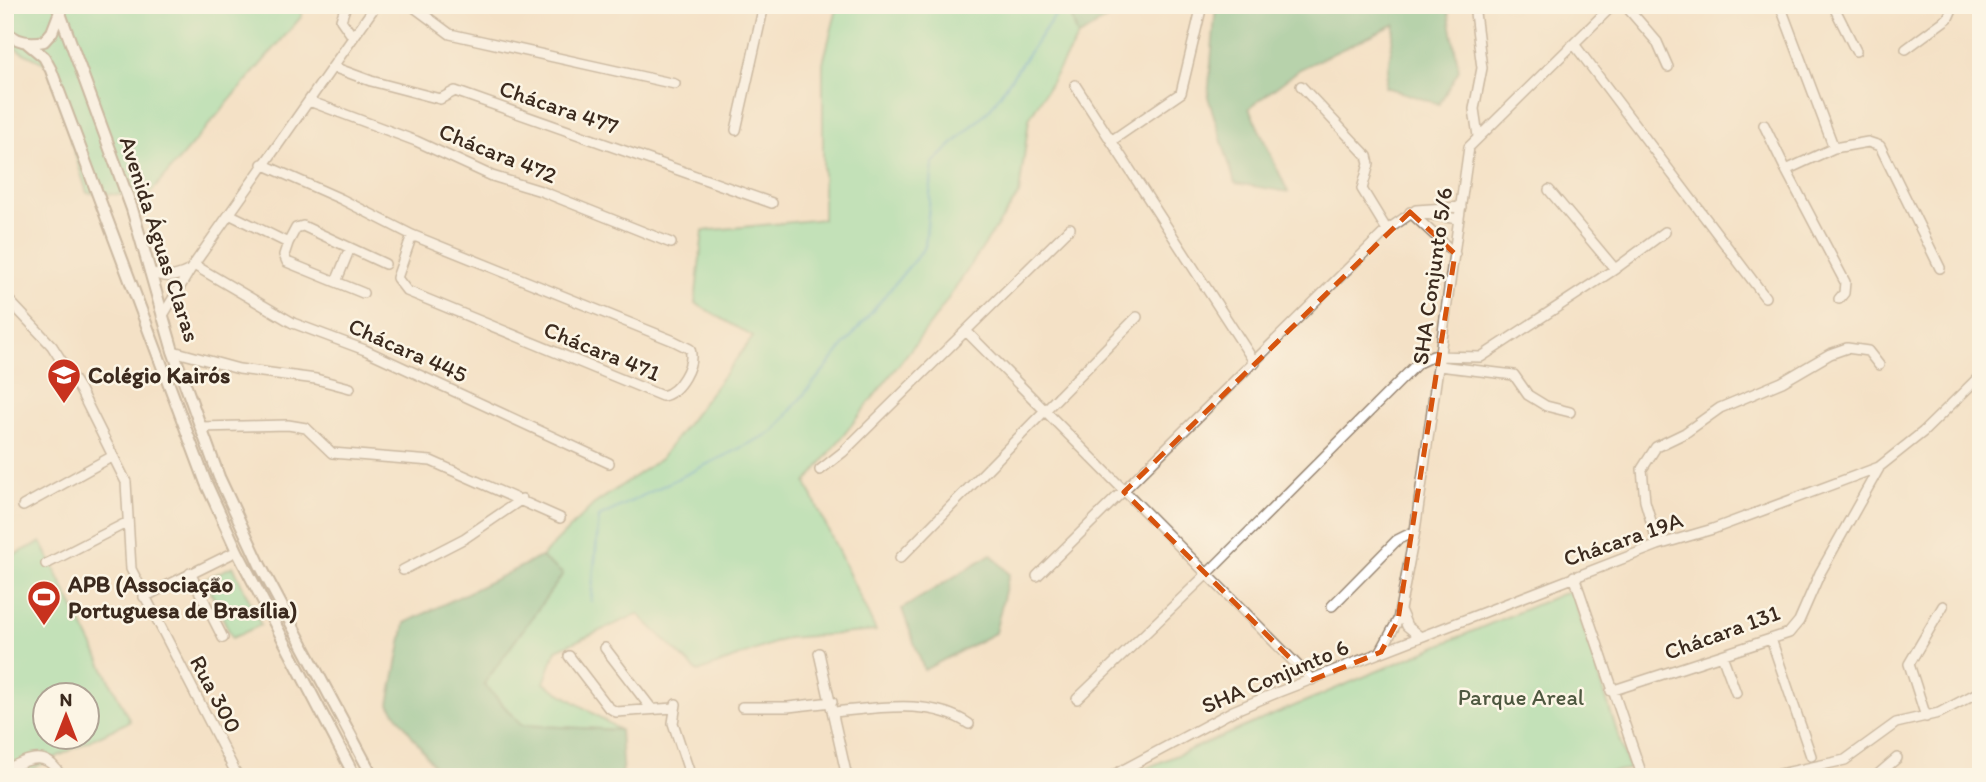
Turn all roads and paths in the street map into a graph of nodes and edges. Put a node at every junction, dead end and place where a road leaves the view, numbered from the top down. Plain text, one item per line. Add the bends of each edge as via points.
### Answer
1 (346, 5) edge
2 (376, 5) edge
3 (411, 5) edge
4 (764, 5) edge
5 (1202, 5) edge
6 (1474, 5) edge
7 (1613, 5) edge
8 (1625, 5) edge
9 (1780, 5) edge
10 (1833, 5) edge
11 (1949, 5) edge
12 (58, 10) edge
13 (7, 34) edge
14 (353, 37) junction
15 (26, 42) junction
16 (1574, 44) junction
17 (1906, 49) dead end
18 (1856, 51) dead end
19 (332, 67) junction
20 (1668, 67) dead end
21 (675, 84) dead end
22 (1075, 85) dead end
23 (1301, 86) dead end
24 (309, 101) junction
25 (1763, 125) dead end
26 (736, 130) dead end
27 (1478, 136) junction
28 (1111, 141) junction
29 (1834, 148) junction
30 (262, 164) junction
31 (1786, 170) junction
32 (1549, 190) dead end
33 (772, 203) dead end
34 (1461, 207) junction
35 (1410, 212) junction
36 (229, 214) junction
37 (1459, 219) junction
38 (1070, 228) dead end
39 (1387, 230) junction
40 (1665, 232) dead end
41 (412, 235) junction
42 (288, 243) junction
43 (671, 243) dead end
44 (350, 248) junction
45 (1455, 254) junction
46 (385, 264) dead end
47 (192, 267) junction
48 (1940, 268) dead end
49 (1615, 269) junction
50 (150, 272) junction
51 (336, 282) junction
52 (363, 293) dead end
53 (5, 296) edge
54 (1765, 297) dead end
55 (1839, 299) dead end
56 (141, 312) junction
57 (162, 317) junction
58 (1137, 317) dead end
59 (966, 331) junction
60 (173, 351) junction
61 (1441, 356) junction
62 (1255, 363) junction
63 (1879, 365) dead end
64 (1439, 366) junction
65 (1981, 375) edge
66 (350, 388) dead end
67 (1570, 412) dead end
68 (1045, 413) junction
69 (200, 427) junction
70 (113, 456) junction
71 (609, 463) dead end
72 (1879, 467) junction
73 (820, 470) dead end
74 (219, 477) junction
75 (206, 483) junction
76 (1124, 492) junction
77 (522, 499) junction
78 (23, 506) dead end
79 (560, 518) dead end
80 (128, 522) junction
81 (1415, 531) junction
82 (1658, 545) junction
83 (237, 551) junction
84 (900, 558) dead end
85 (46, 564) dead end
86 (403, 570) dead end
87 (190, 573) junction
88 (1207, 574) junction
89 (1037, 576) dead end
90 (1574, 576) junction
91 (144, 597) junction
92 (1332, 606) dead end
93 (1943, 606) dead end
94 (1400, 610) junction
95 (1419, 636) junction
96 (223, 638) dead end
97 (1771, 639) junction
98 (605, 648) dead end
99 (1381, 652) junction
100 (820, 653) dead end
101 (1722, 655) junction
102 (569, 656) dead end
103 (1312, 680) junction
104 (1611, 691) junction
105 (1981, 691) edge
106 (1736, 693) dead end
107 (1077, 699) dead end
108 (832, 702) junction
109 (741, 707) dead end
110 (651, 708) junction
111 (834, 712) junction
112 (1926, 717) junction
113 (969, 724) dead end
114 (1811, 756) dead end
115 (1897, 758) dead end
116 (5, 771) edge
117 (1637, 776) edge
118 (61, 777) edge
119 (238, 777) edge
120 (354, 777) edge
121 (373, 777) edge
122 (691, 777) edge
123 (847, 777) edge
124 (1110, 777) edge
125 (1664, 777) edge
126 (1766, 777) edge
127 (1875, 777) edge

1 - 14 street via 341,20
2 - 14 street
3 - 21 street via 450,34
4 - 26 street
5 - 28 street via 1181,93
6 - 27 street via 1482,68 1474,109
7 - 16 street, SHA Conjunto 5/6
8 - 20 street via 1657,42
9 - 29 street
10 - 18 street
11 - 17 street via 1948,18
12 - 15 main road via 48,38
12 - 50 main road, Avenida Águas Claras via 132,209
13 - 15 main road
14 - 19 street
15 - 56 main road, Avenida Águas Claras via 44,57 51,71
16 - 27 street, SHA Conjunto 5/6
16 - 54 street
19 - 24 street
19 - 33 street, Chácara 477 via 440,99 455,91
22 - 28 street
23 - 39 street via 1367,156 1362,189
24 - 30 street
24 - 43 street, Chácara 472
25 - 31 street
27 - 34 street, SHA Conjunto 5/6 via 1467,153
28 - 62 street
29 - 31 street
29 - 48 street via 1868,142 1880,146
30 - 36 street
30 - 41 street, Chácara 471
31 - 55 street via 1845,282
32 - 49 street
34 - 35 street
34 - 37 street, SHA Conjunto 5/6
35 - 37 street
35 - 39 street
35 - 45 street
36 - 42 street
36 - 47 street
37 - 45 street, SHA Conjunto 5/6
38 - 59 street
39 - 62 street
40 - 49 street
41 - 41 street, Chácara 471 via 674,341 690,349 690,364 677,387 662,396 407,291 398,284 398,272
42 - 44 street via 296,228 303,226
42 - 51 street via 287,262
44 - 46 street
44 - 51 street
45 - 61 street, SHA Conjunto 5/6
47 - 50 street via 176,277
47 - 57 street
47 - 71 street, Chácara 445 via 293,323 365,350
49 - 61 street via 1481,357
50 - 57 main road, Avenida Águas Claras
51 - 52 street
53 - 70 street, Rua 300 via 52,346
56 - 57 main road via 151,319
56 - 75 main road, Avenida Águas Claras
57 - 60 main road, Avenida Águas Claras
58 - 68 street
59 - 68 street
59 - 73 street
60 - 66 street via 239,369
60 - 69 main road, Avenida Águas Claras
61 - 64 street, SHA Conjunto 5/6
61 - 88 street via 1428,357 1405,375
62 - 76 street
63 - 82 street via 1868,351 1847,348 1782,383 1726,405 1656,447 1642,469 1645,501
64 - 67 street via 1514,376 1528,395
64 - 81 street, SHA Conjunto 5/6
65 - 72 street
68 - 76 street
68 - 84 street
69 - 74 main road, Avenida Águas Claras
69 - 77 street via 298,426 332,453 421,458
70 - 78 street
70 - 80 street, Rua 300 via 128,491
72 - 82 street, Chácara 19A
72 - 97 street, Chácara 131 via 1799,621 1789,633
74 - 75 main road
74 - 121 main road, Avenida Águas Claras via 271,587
75 - 83 main road, Avenida Águas Claras
76 - 88 street
76 - 89 street
77 - 79 street
77 - 86 street via 465,538
80 - 85 street
80 - 91 street, Rua 300 via 131,569
81 - 92 street via 1382,554
81 - 94 street, SHA Conjunto 5/6
82 - 90 street, Chácara 19A
83 - 87 street
83 - 120 main road, Avenida Águas Claras
87 - 91 street
87 - 96 street
88 - 103 street
88 - 107 street
90 - 95 street, Chácara 19A
90 - 104 street
91 - 119 street, Rua 300
93 - 112 street via 1909,664
94 - 95 street via 1407,626
94 - 99 street, SHA Conjunto 5/6
95 - 99 street, Chácara 19A
97 - 101 street, Chácara 131
97 - 114 street
98 - 110 street
99 - 103 street, SHA Conjunto 6
100 - 108 street
101 - 104 street, Chácara 131
101 - 106 street
102 - 110 street via 608,707 616,712
103 - 124 street, SHA Conjunto 6 via 1233,710
104 - 117 street
105 - 112 street
108 - 109 street
108 - 111 street
110 - 122 street via 676,705 673,723
111 - 113 street via 920,708 947,712
111 - 123 street
112 - 126 street via 1890,726 1845,760
115 - 127 street
116 - 118 street via 41,757 53,764
117 - 125 street

